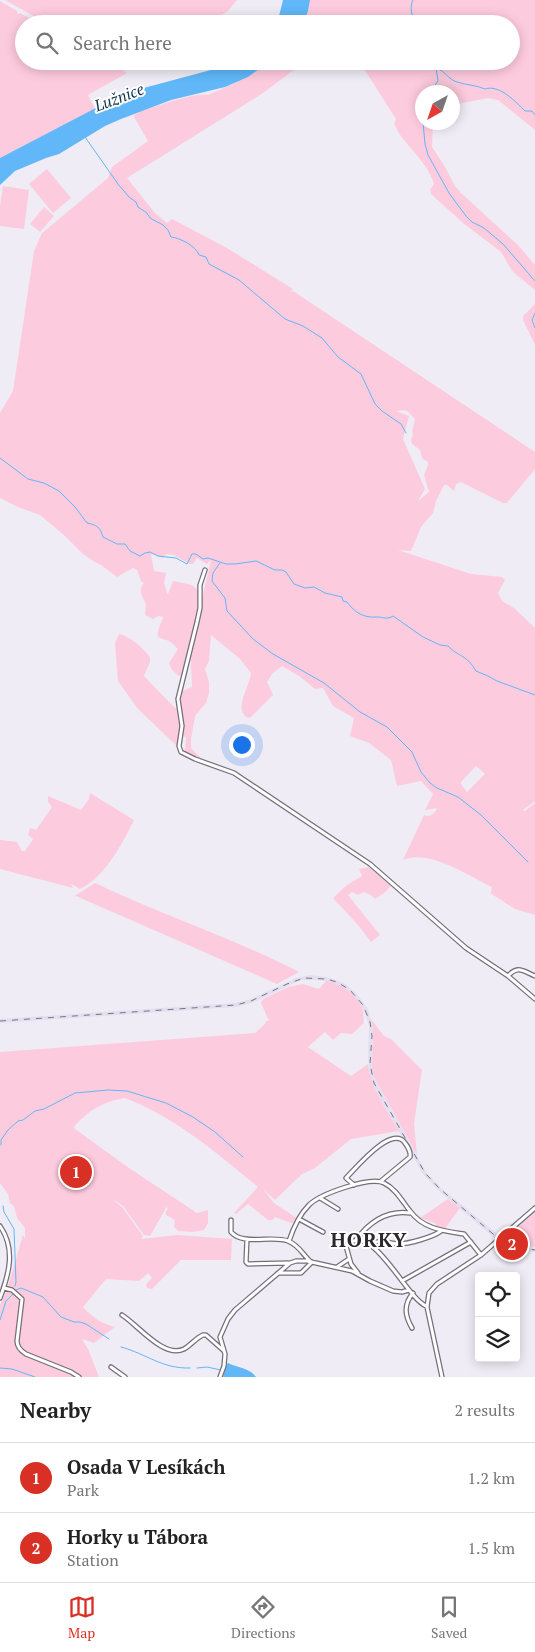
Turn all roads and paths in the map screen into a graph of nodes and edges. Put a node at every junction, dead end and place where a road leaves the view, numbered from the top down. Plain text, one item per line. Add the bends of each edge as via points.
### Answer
1 (204, 570) dead end
2 (508, 976) junction
3 (535, 976) edge
4 (535, 1000) edge
5 (381, 1182) junction
6 (354, 1185) junction
7 (320, 1197) junction
8 (338, 1208) dead end
9 (535, 1208) edge
10 (411, 1213) junction
11 (300, 1219) junction
12 (232, 1220) dead end
13 (0, 1226) edge
14 (366, 1230) junction
15 (442, 1230) junction
16 (324, 1232) dead end
17 (247, 1239) junction
18 (356, 1240) junction
19 (288, 1241) junction
20 (471, 1242) junction
21 (369, 1243) junction
22 (481, 1255) junction
23 (349, 1259) junction
24 (306, 1261) junction
25 (312, 1262) junction
26 (290, 1263) junction
27 (336, 1268) junction
28 (304, 1270) junction
29 (278, 1273) junction
30 (359, 1275) junction
31 (402, 1281) junction
32 (4, 1288) junction
33 (409, 1290) junction
34 (413, 1294) junction
35 (0, 1298) edge
36 (426, 1306) junction
37 (122, 1315) dead end
38 (412, 1328) dead end
39 (225, 1352) junction
40 (111, 1367) dead end
41 (79, 1377) edge
42 (125, 1377) edge
43 (220, 1377) edge
44 (442, 1377) edge

1 - 2 street via 198,622 179,696 180,750 186,756 234,774 370,864 466,948
2 - 3 street via 518,969
2 - 4 street
5 - 6 street
5 - 6 street via 410,1157 410,1151 401,1139 387,1140 346,1178
5 - 10 street via 394,1189
6 - 7 street
7 - 8 street
7 - 11 street via 310,1204
9 - 22 street
10 - 14 street via 388,1214
10 - 15 street via 426,1225
11 - 16 street
11 - 19 street
12 - 17 street via 232,1233
13 - 32 street via 7,1238 10,1256
14 - 18 street
14 - 21 street
15 - 20 street via 464,1234
15 - 21 street via 398,1244
17 - 19 street
17 - 26 street via 248,1264
18 - 21 street
18 - 23 street via 346,1245
19 - 25 street
20 - 22 street
20 - 31 street
21 - 31 street
22 - 36 street via 433,1287
23 - 27 street
23 - 30 street
24 - 25 street
24 - 26 street
24 - 28 street
25 - 27 street
25 - 28 street
26 - 29 street
27 - 30 street
28 - 29 street
29 - 39 street via 231,1315 220,1337
30 - 33 street via 393,1291
31 - 33 street
32 - 35 street
32 - 41 street via 22,1299 18,1347
33 - 34 street
34 - 36 street
34 - 38 street via 408,1299 406,1310
36 - 44 street
37 - 39 street via 167,1349 185,1349 203,1334
39 - 43 street
40 - 42 street

